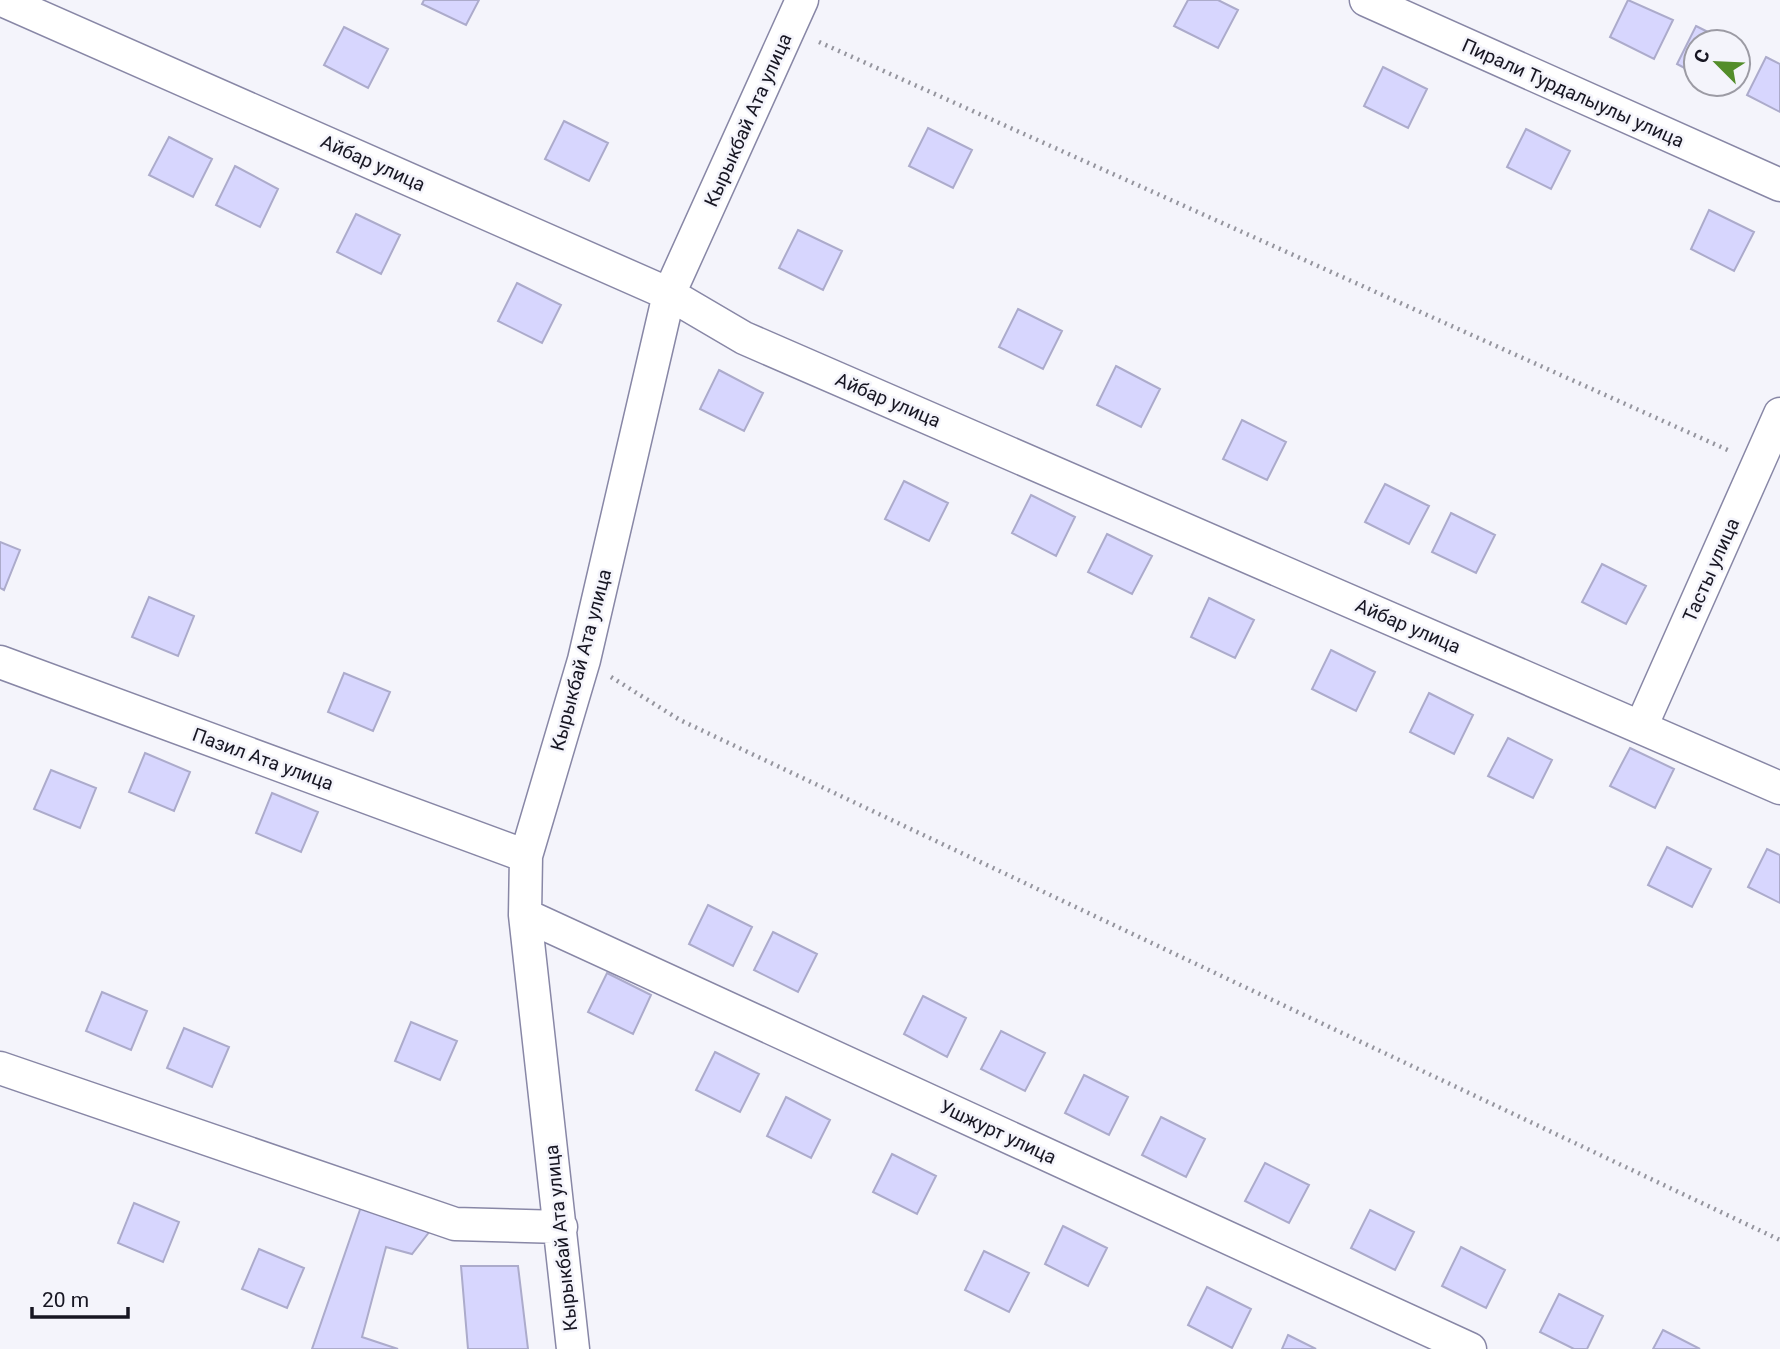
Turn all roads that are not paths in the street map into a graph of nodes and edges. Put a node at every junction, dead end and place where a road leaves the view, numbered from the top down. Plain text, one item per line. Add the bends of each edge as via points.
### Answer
1 (2, 0) edge
2 (802, 0) edge
3 (1366, 0) edge
4 (1780, 185) edge
5 (669, 294) junction
6 (1780, 414) edge
7 (0, 662) edge
8 (1641, 727) junction
9 (1780, 788) edge
10 (526, 856) junction
11 (525, 915) junction
12 (0, 1068) edge
13 (561, 1227) junction
14 (573, 1349) edge
15 (1470, 1349) edge

1 - 5 street, Айбар улица
2 - 5 street, Кырыкбай Ата улица
3 - 4 street, Пирали Турдалыулы улица
5 - 8 street, Айбар улица via 744,338
5 - 10 street, Кырыкбай Ата улица via 584,660
6 - 8 street, Тасты улица
7 - 10 street, Пазил Ата улица
8 - 9 street, Айбар улица
10 - 11 street, Кырыкбай Ата улица
11 - 13 street, Кырыкбай Ата улица
11 - 15 street, Ушжурт улица
12 - 13 street via 455,1224
13 - 14 street, Кырыкбай Ата улица

